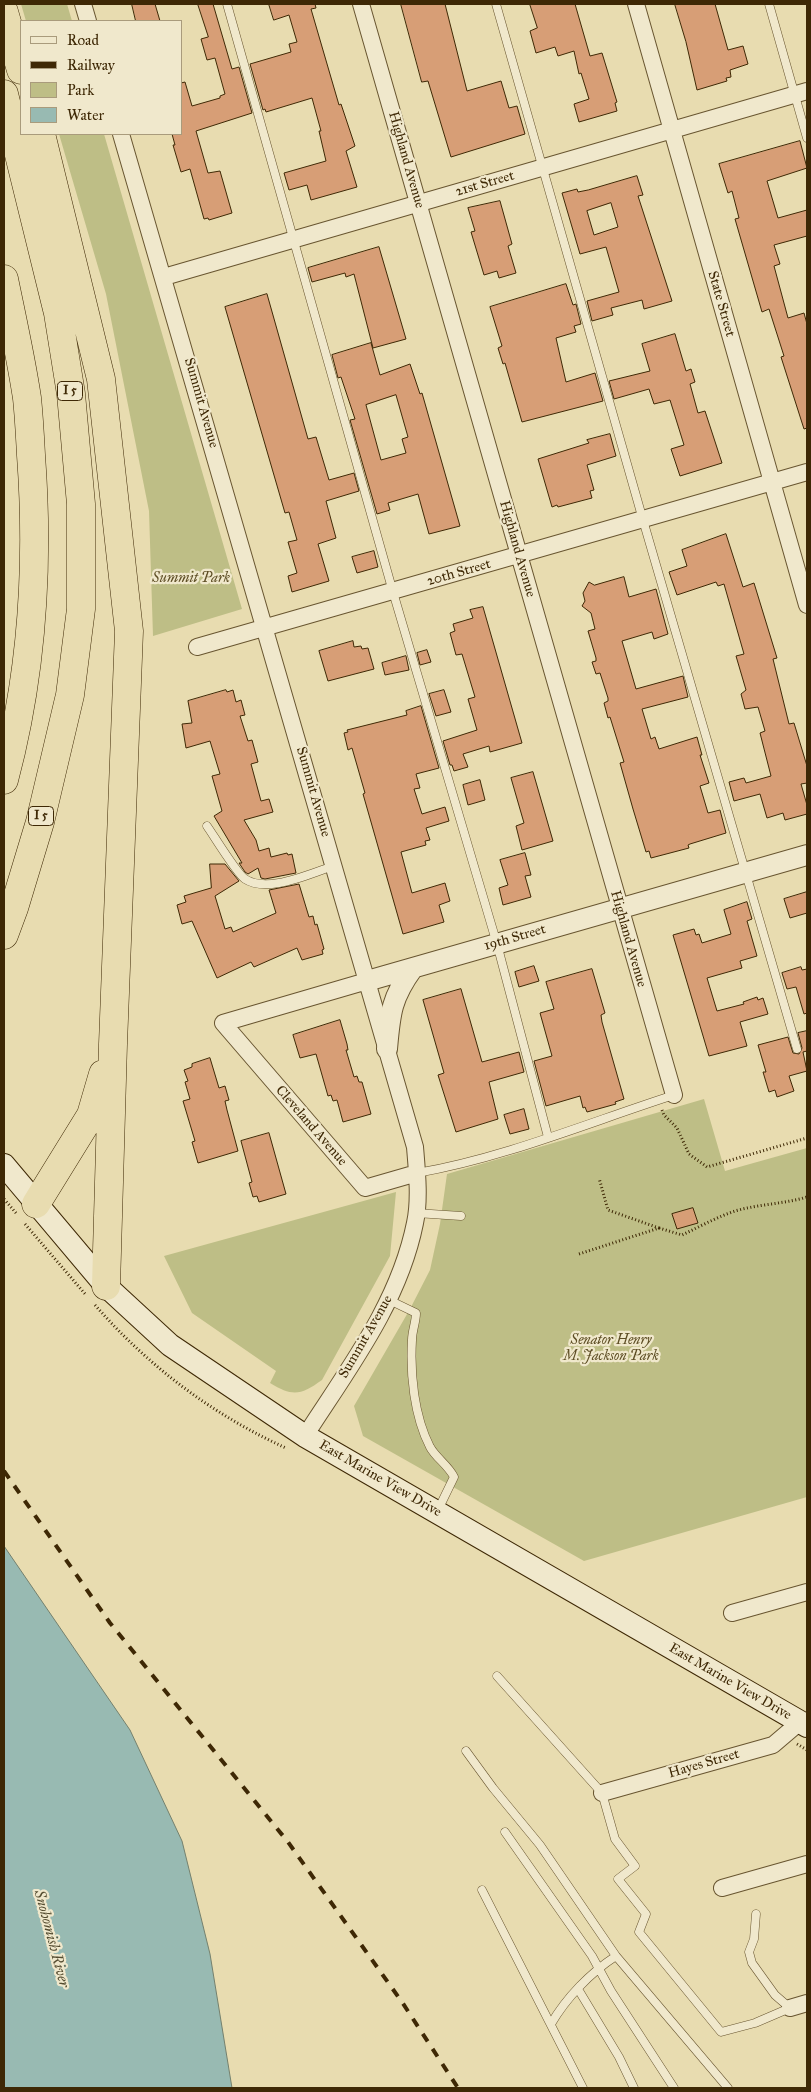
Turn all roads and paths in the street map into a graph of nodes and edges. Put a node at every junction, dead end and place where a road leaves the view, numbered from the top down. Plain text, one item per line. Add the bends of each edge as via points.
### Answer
1 (83, 4) edge
2 (226, 4) edge
3 (361, 4) edge
4 (496, 4) edge
5 (636, 4) edge
6 (769, 4) edge
7 (4, 12) edge
8 (88, 20) edge
9 (20, 67) edge
10 (801, 93) edge
11 (4, 94) edge
12 (672, 131) junction
13 (41, 135) edge
14 (121, 135) edge
15 (807, 138) edge
16 (542, 168) junction
17 (419, 204) junction
18 (292, 240) junction
19 (164, 277) junction
20 (4, 279) edge
21 (807, 472) edge
22 (772, 482) junction
23 (643, 520) junction
24 (519, 556) junction
25 (393, 592) junction
26 (807, 605) edge
27 (266, 629) junction
28 (197, 647) dead end
29 (4, 780) edge
30 (207, 826) dead end
31 (807, 855) edge
32 (334, 866) junction
33 (746, 872) junction
34 (620, 908) junction
35 (4, 934) edge
36 (497, 944) junction
37 (413, 968) junction
38 (367, 981) junction
39 (223, 1023) joint
40 (113, 1044) junction
41 (797, 1048) dead end
42 (386, 1049) junction
43 (674, 1095) joint
44 (658, 1100) junction
45 (548, 1137) junction
46 (807, 1138) edge
47 (4, 1166) edge
48 (417, 1173) junction
49 (599, 1178) dead end
50 (807, 1197) edge
51 (36, 1204) junction
52 (416, 1213) junction
53 (461, 1216) dead end
54 (659, 1228) junction
55 (580, 1254) dead end
56 (106, 1286) junction
57 (389, 1300) junction
58 (305, 1436) junction
59 (437, 1512) junction
60 (807, 1592) edge
61 (732, 1613) dead end
62 (497, 1676) dead end
63 (804, 1724) edge
64 (466, 1751) dead end
65 (602, 1793) junction
66 (505, 1832) dead end
67 (807, 1864) edge
68 (722, 1888) dead end
69 (482, 1890) dead end
70 (756, 1914) dead end
71 (616, 1956) junction
72 (599, 1970) junction
73 (578, 1989) junction
74 (807, 2003) edge
75 (790, 2008) junction
76 (551, 2024) junction
77 (583, 2088) edge
78 (634, 2088) edge
79 (674, 2088) edge
80 (728, 2088) edge

1 - 8 street
2 - 18 lane
3 - 17 street, Highland Avenue
4 - 16 lane
5 - 12 street, State Street
6 - 10 lane
7 - 9 highway
10 - 12 street, 21st Street
10 - 15 lane
11 - 35 highway, I 5 via 58,313 71,394 81,504 81,609 70,695 40,822
12 - 16 street, 21st Street
12 - 22 street, State Street
13 - 40 highway via 101,379 129,632
14 - 19 street, Summit Avenue
16 - 17 street, 21st Street
16 - 23 lane
17 - 18 street, 21st Street
17 - 24 street, Highland Avenue
18 - 19 street, 21st Street
18 - 25 lane
19 - 27 street, Summit Avenue
20 - 29 highway via 27,400 34,499 34,564 28,651 15,739
21 - 22 street, 20th Street
22 - 23 street, 20th Street
22 - 26 street, State Street
23 - 24 street, 20th Street
23 - 33 lane
24 - 25 street, 20th Street
24 - 34 street, Highland Avenue
25 - 27 street, 20th Street
25 - 36 lane
27 - 28 street, 20th Street
27 - 32 street, Summit Avenue
30 - 32 lane via 244,878 256,884 267,886
31 - 33 street, 19th Street
32 - 38 street, Summit Avenue
33 - 34 street, 19th Street
33 - 41 lane
34 - 36 street, 19th Street
34 - 43 street, Highland Avenue
36 - 37 street, 19th Street
36 - 45 lane
37 - 38 street, 19th Street
37 - 42 street via 394,1000
38 - 39 street, 19th Street
38 - 42 street, Summit Avenue
39 - 48 street, Cleveland Avenue via 365,1188
40 - 51 highway via 90,1114
40 - 56 highway
42 - 48 street, Summit Avenue via 415,1147
43 - 44 lane
44 - 45 lane
44 - 46 path via 664,1115 677,1128 689,1154 707,1167
45 - 48 lane via 447,1168
47 - 51 main road, East Marine View Drive
48 - 52 street, Summit Avenue
49 - 54 path via 608,1210
50 - 54 path via 733,1212 682,1235
51 - 56 main road, East Marine View Drive
52 - 53 lane
52 - 57 street, Summit Avenue via 403,1265
54 - 55 path
56 - 58 main road, East Marine View Drive via 170,1345
57 - 58 street, Summit Avenue
57 - 59 lane via 416,1313 411,1350 418,1408 430,1447 454,1477
58 - 59 main road, East Marine View Drive
59 - 63 main road, East Marine View Drive
60 - 61 street
62 - 65 lane
63 - 65 street, Hayes Street via 773,1745
64 - 71 lane via 540,1845
65 - 75 lane via 615,1839 635,1866 618,1879 646,1914 639,1932 721,2032 755,2023
66 - 72 lane via 578,1934
67 - 68 street
69 - 76 lane
70 - 75 lane via 754,1940 749,1952 752,1963
71 - 72 lane
71 - 80 lane
72 - 73 lane
72 - 79 lane
73 - 76 lane
73 - 78 lane
74 - 75 street
76 - 77 lane

